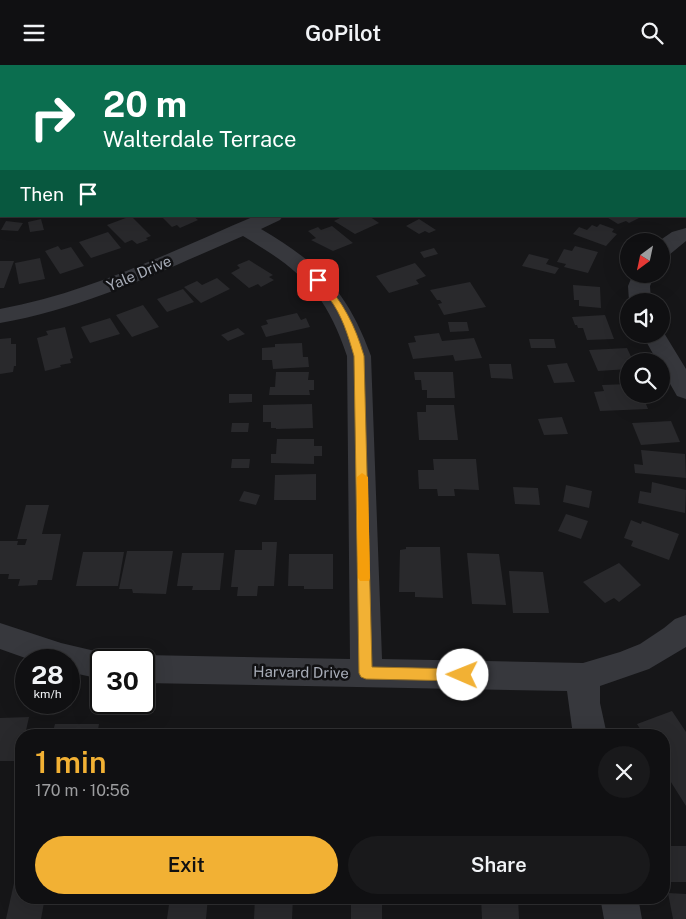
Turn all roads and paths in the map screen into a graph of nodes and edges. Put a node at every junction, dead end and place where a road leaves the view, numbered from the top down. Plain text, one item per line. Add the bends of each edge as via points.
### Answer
1 (73, 65) edge
2 (77, 65) edge
3 (270, 217) edge
4 (245, 228) junction
5 (686, 234) edge
6 (670, 244) edge
7 (0, 316) edge
8 (659, 343) edge
9 (686, 389) edge
10 (686, 627) edge
11 (0, 636) edge
12 (90, 663) edge
13 (155, 669) edge
14 (366, 673) junction
15 (583, 677) junction
16 (589, 729) edge
17 (620, 904) edge
18 (622, 919) edge

1 - 2 path
3 - 4 street, Yale Drive
4 - 7 street, Yale Drive via 94,291 34,310
4 - 14 street via 305,269 332,295 352,331 359,356
5 - 6 street
8 - 9 street
10 - 15 street, Harvard Drive via 658,649 625,665
11 - 12 street via 61,657
13 - 14 street, Harvard Drive
14 - 15 street, Harvard Drive
15 - 16 street
17 - 18 street

